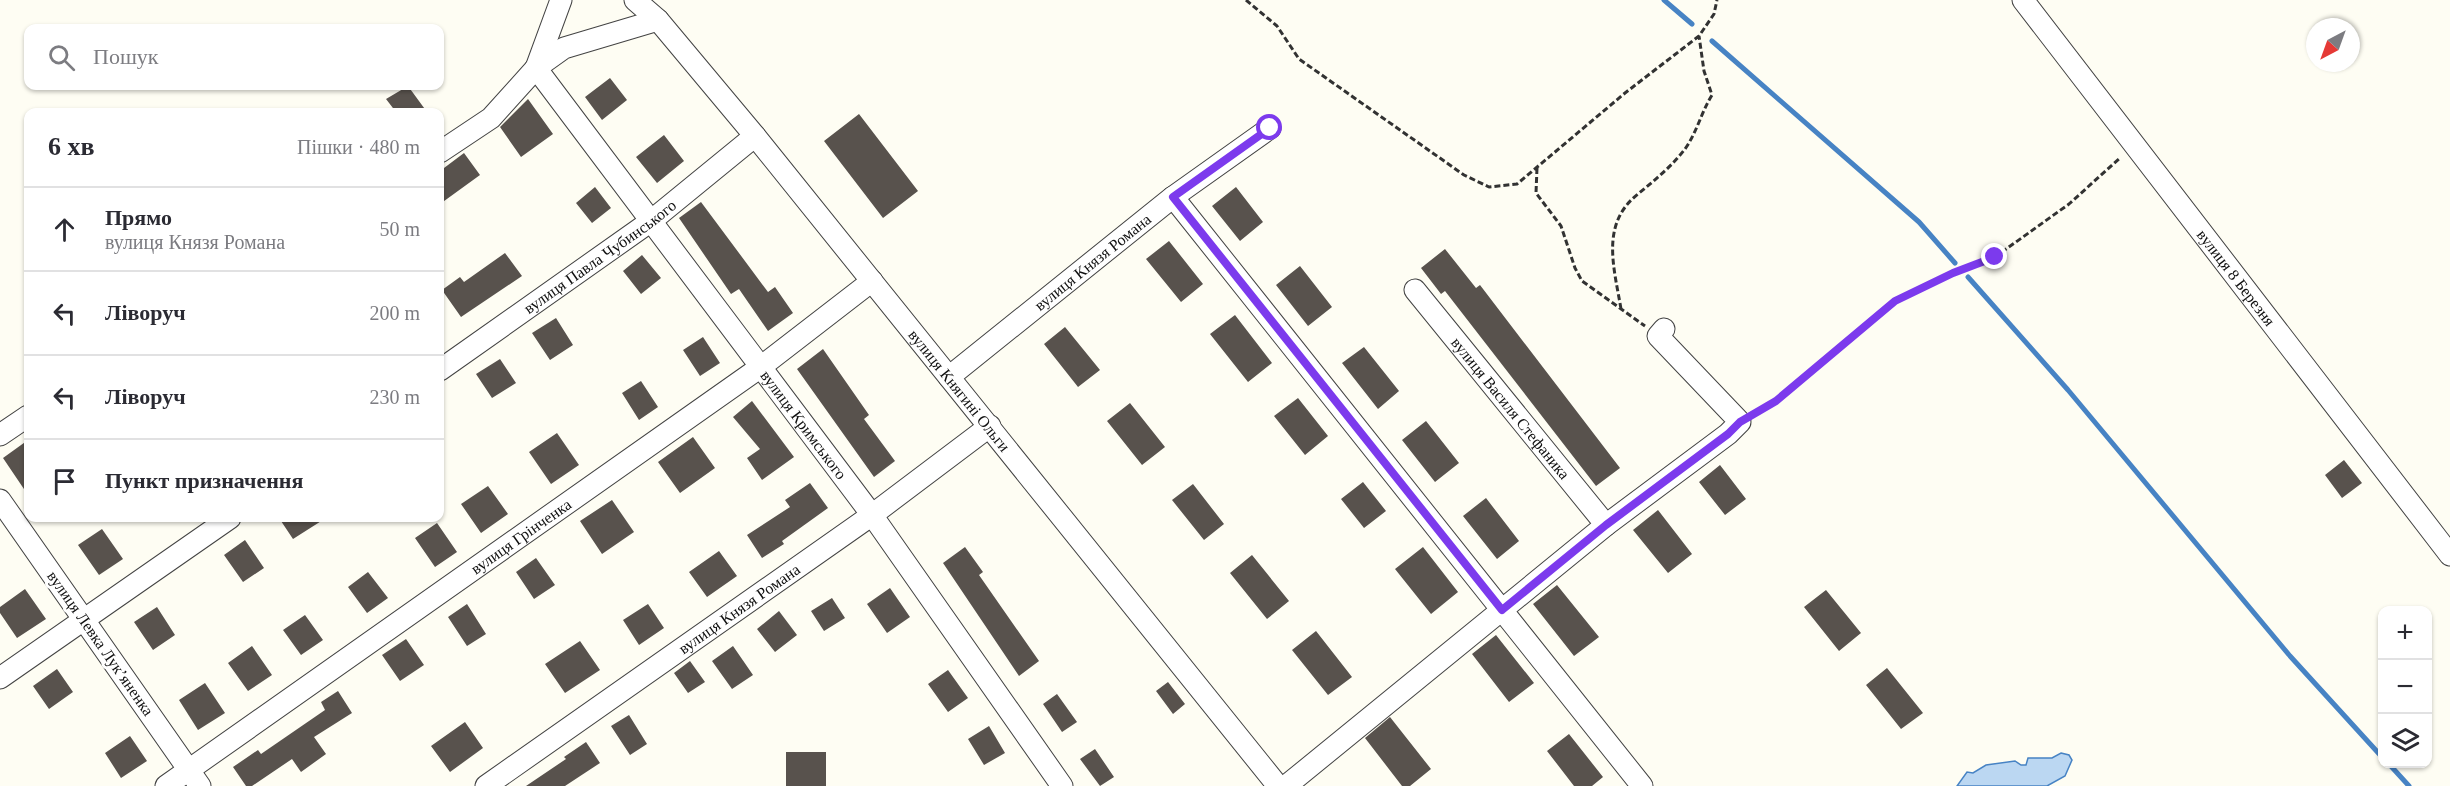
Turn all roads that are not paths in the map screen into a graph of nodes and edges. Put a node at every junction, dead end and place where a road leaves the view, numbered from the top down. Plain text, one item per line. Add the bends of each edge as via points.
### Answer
1 (561, 0) edge
2 (635, 0) edge
3 (2024, 0) edge
4 (658, 20) junction
5 (536, 68) junction
6 (1270, 128) dead end
7 (755, 136) junction
8 (444, 149) edge
9 (1173, 197) junction
10 (651, 221) junction
11 (872, 281) junction
12 (1415, 290) dead end
13 (1661, 333) road end
14 (762, 366) junction
15 (444, 367) edge
16 (949, 377) junction
17 (24, 419) edge
18 (990, 426) junction
19 (0, 435) edge
20 (0, 500) edge
21 (872, 515) junction
22 (224, 522) edge
23 (1606, 525) junction
24 (2450, 555) edge
25 (1502, 610) junction
26 (85, 619) junction
27 (0, 678) edge
28 (195, 778) edge
29 (166, 786) edge
30 (486, 786) edge
31 (1062, 786) edge
32 (1278, 786) edge
33 (1286, 786) edge
34 (1642, 786) edge

1 - 5 street
2 - 4 street, вулиця Княгині Ольги
3 - 24 street, вулиця 8 Березня
4 - 5 street via 564,48
4 - 7 street, вулиця Княгині Ольги
5 - 8 street via 491,118
5 - 10 street, вулиця Кримського
6 - 9 street, вулиця Князя Романа
7 - 10 street, вулиця Павла Чубинського
7 - 11 street, вулиця Княгині Ольги
9 - 16 street, вулиця Князя Романа
9 - 25 street
10 - 14 street, вулиця Кримського
10 - 15 street, вулиця Павла Чубинського
11 - 14 street, вулиця Грінченка
11 - 16 street, вулиця Княгині Ольги
12 - 23 street, вулиця Василя Стефаника
13 - 23 street via 1740,422
14 - 21 street, вулиця Кримського
14 - 28 street, вулиця Грінченка
16 - 18 street, вулиця Княгині Ольги
17 - 19 street
18 - 21 street, вулиця Князя Романа
18 - 32 street, вулиця Княгині Ольги
20 - 26 street, вулиця Левка Лукʼяненка
21 - 30 street, вулиця Князя Романа
21 - 31 street, вулиця Кримського
22 - 26 street
23 - 25 street
25 - 33 street
25 - 34 street
26 - 27 street
26 - 28 street, вулиця Левка Лукʼяненка
28 - 29 street, вулиця Грінченка

